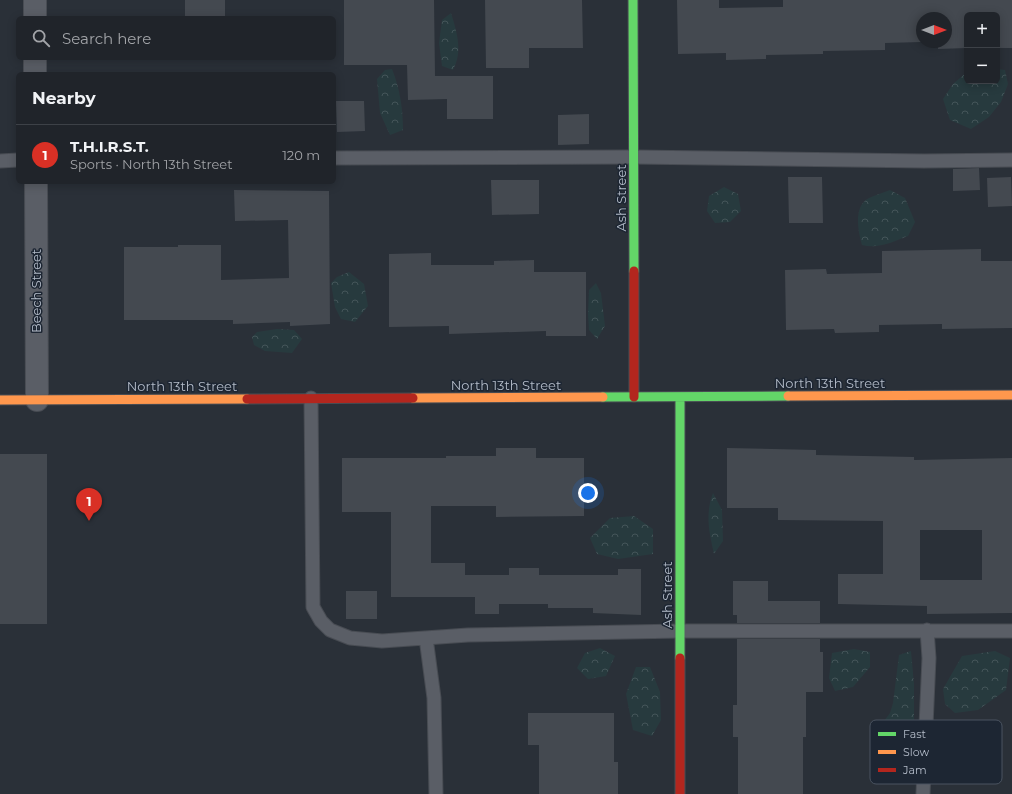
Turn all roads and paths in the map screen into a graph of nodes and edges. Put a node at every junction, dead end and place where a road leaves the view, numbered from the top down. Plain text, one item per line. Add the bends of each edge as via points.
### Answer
1 (35, 0) edge
2 (633, 0) edge
3 (35, 16) edge
4 (35, 60) edge
5 (36, 72) edge
6 (634, 157) junction
7 (336, 158) edge
8 (16, 160) edge
9 (1012, 160) edge
10 (0, 161) edge
11 (36, 184) edge
12 (1012, 395) edge
13 (634, 397) junction
14 (680, 397) junction
15 (311, 398) junction
16 (0, 400) edge
17 (37, 400) junction
18 (927, 630) junction
19 (680, 631) junction
20 (1012, 631) edge
21 (426, 638) junction
22 (926, 720) edge
23 (923, 784) edge
24 (436, 794) edge
25 (680, 794) edge
26 (923, 794) edge

1 - 3 street
2 - 6 main road, Ash Street
4 - 5 street
6 - 7 lane
6 - 9 lane
6 - 13 main road, Ash Street
8 - 10 lane
11 - 17 street, Beech Street
12 - 14 main road, North 13th Street
13 - 14 main road, North 13th Street
13 - 15 main road, North 13th Street
14 - 19 main road, Ash Street
15 - 17 main road, North 13th Street
15 - 21 lane via 313,607 330,630 350,638 382,641
16 - 17 main road, North 13th Street
18 - 19 lane
18 - 20 lane
18 - 22 lane via 929,658
19 - 21 lane
19 - 25 main road, Ash Street
21 - 24 lane via 434,698
23 - 26 lane

